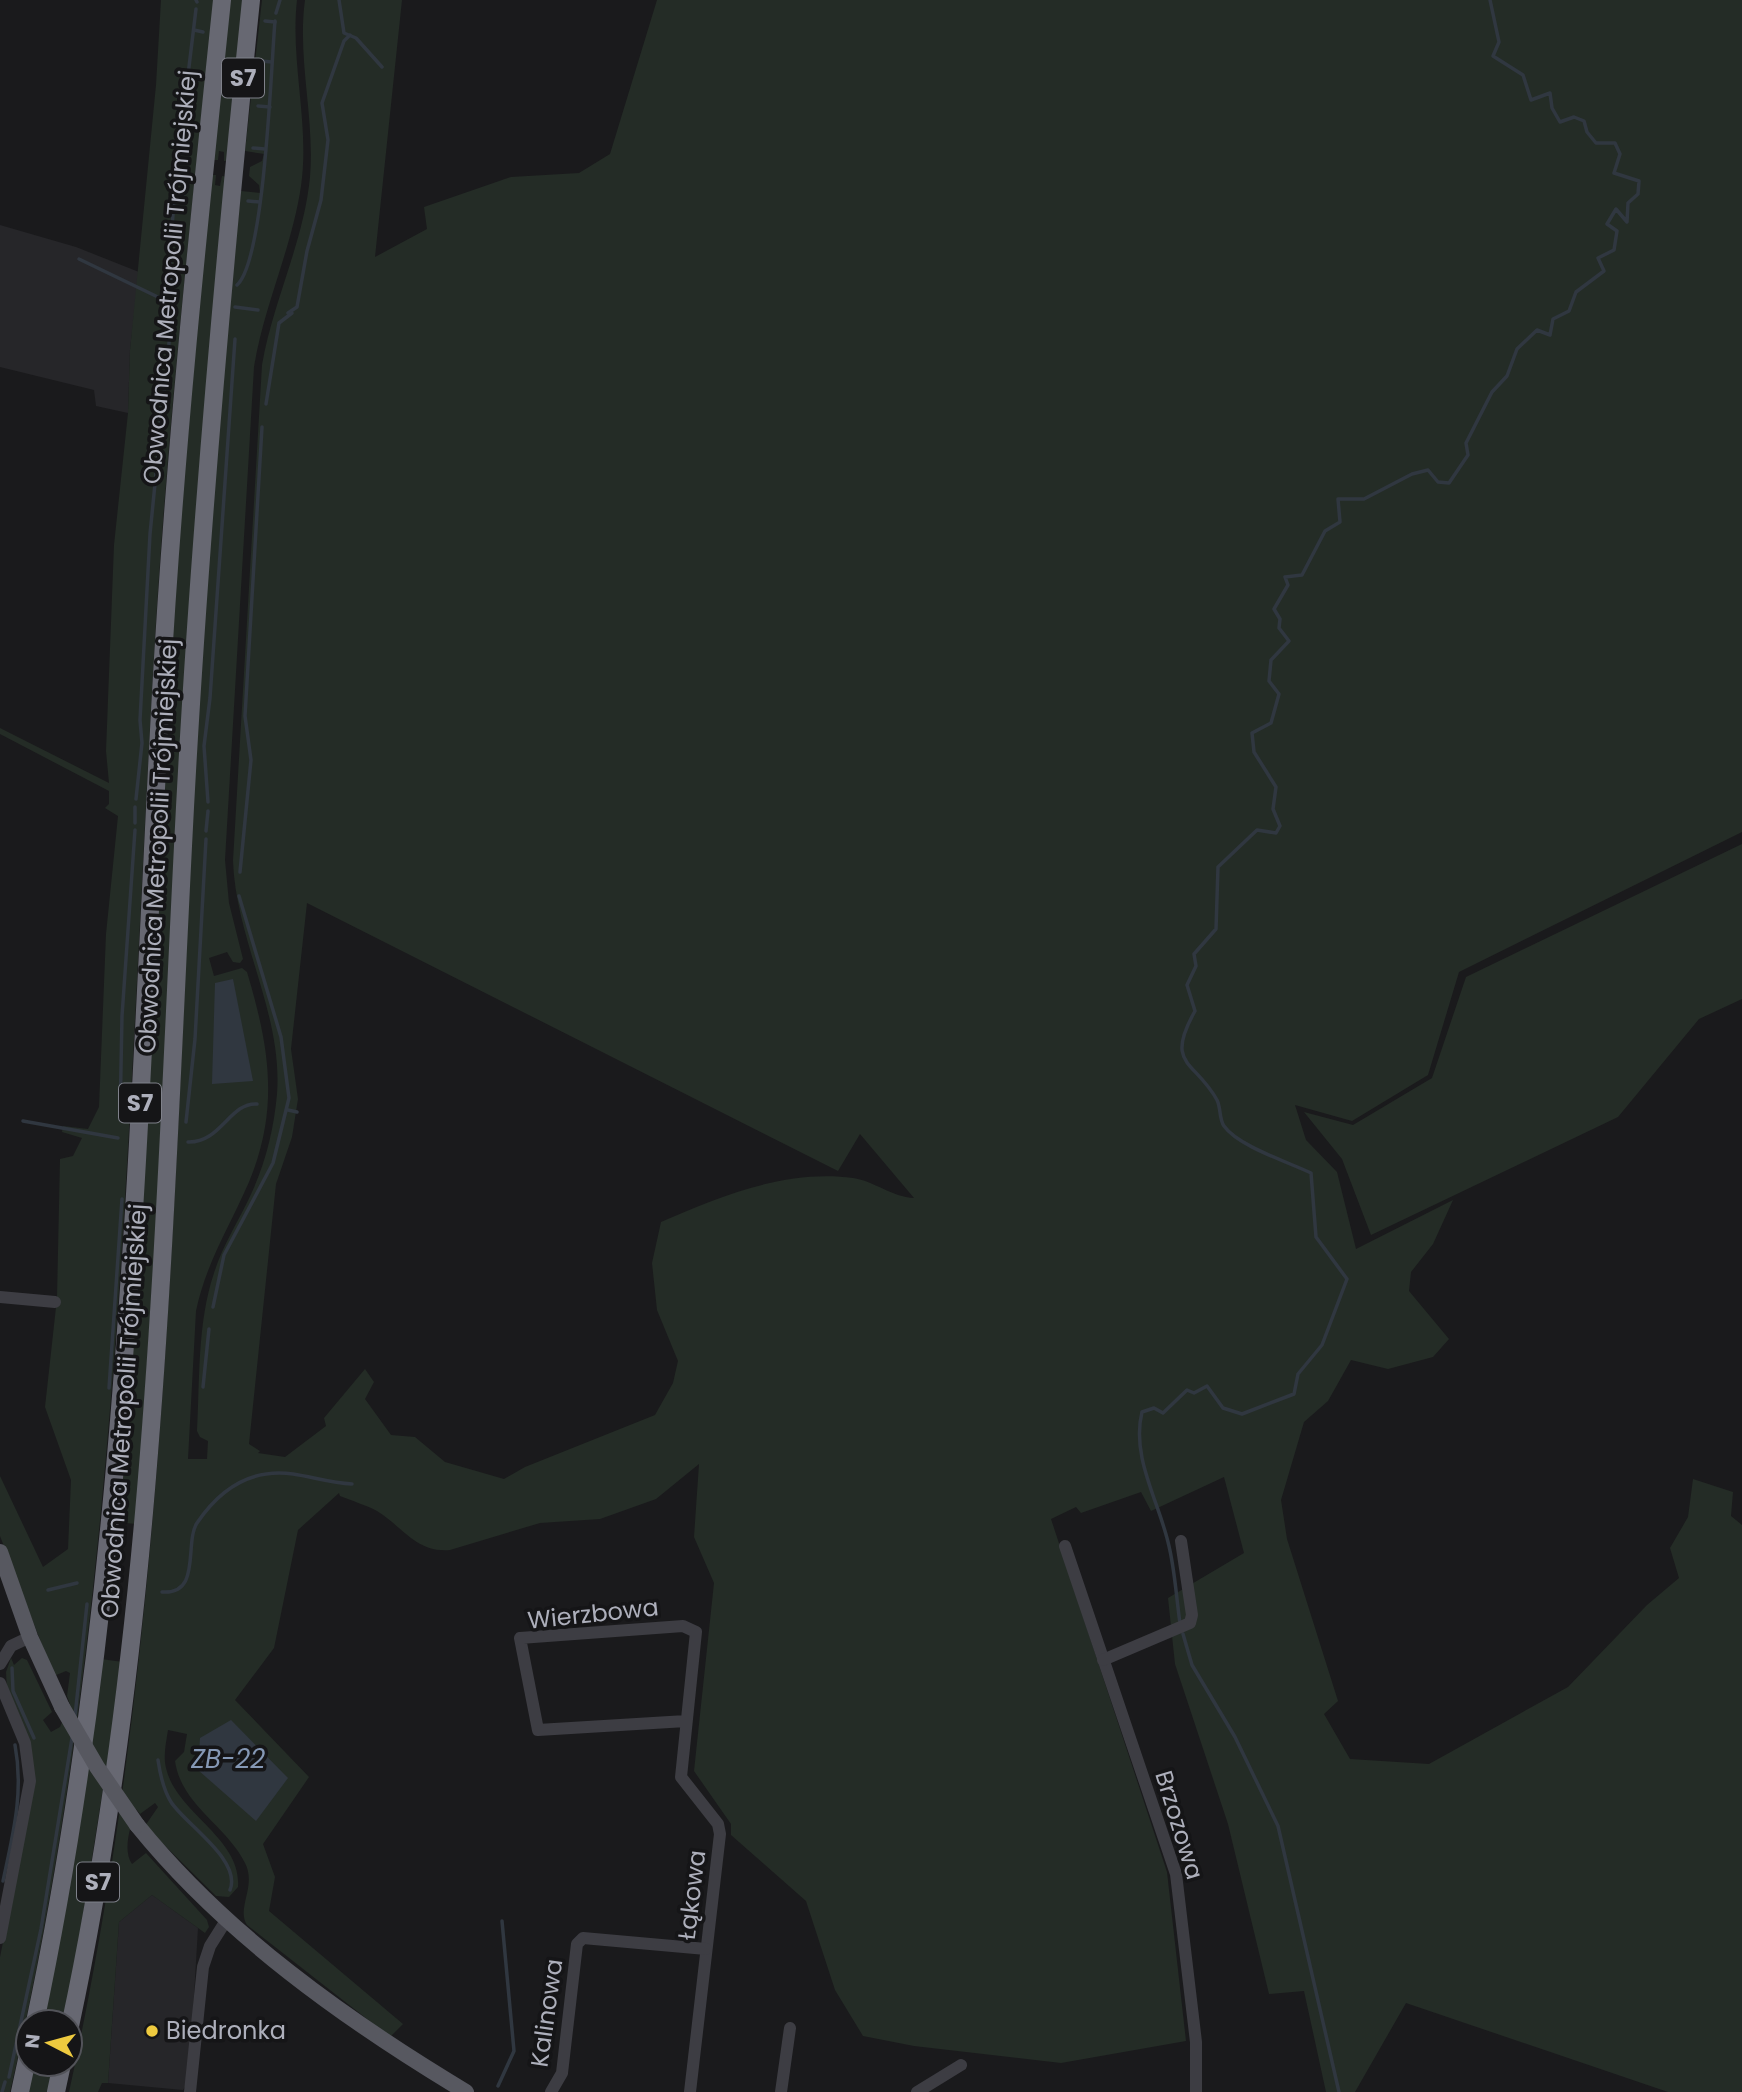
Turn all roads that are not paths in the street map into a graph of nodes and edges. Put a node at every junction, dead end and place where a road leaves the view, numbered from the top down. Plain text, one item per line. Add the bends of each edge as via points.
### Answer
1 (222, 0) edge
2 (251, 0) edge
3 (0, 1297) edge
4 (55, 1302) dead end
5 (1181, 1541) dead end
6 (1065, 1546) dead end
7 (0, 1552) edge
8 (696, 1632) joint
9 (30, 1637) junction
10 (1103, 1660) junction
11 (0, 1664) edge
12 (1, 1692) edge
13 (686, 1721) junction
14 (227, 1919) junction
15 (0, 1938) edge
16 (706, 1949) junction
17 (38, 2008) edge
18 (74, 2008) edge
19 (790, 2028) dead end
20 (961, 2065) dead end
21 (190, 2092) edge
22 (466, 2092) edge
23 (551, 2092) edge
24 (690, 2092) edge
25 (781, 2092) edge
26 (917, 2092) edge
27 (1196, 2092) edge

1 - 17 highway, Obwodnica Metropolii Trójmiejskiej / S7 via 171,528 134,1218 110,1521 87,1729
2 - 18 highway, Obwodnica Metropolii Trójmiejskiej / S7 via 194,630 163,1237 143,1524 99,1877
3 - 4 street
5 - 10 street via 1190,1623
6 - 10 street, Brzozowa
7 - 9 main road
8 - 13 street, Łąkowa
8 - 13 street, Wierzbowa via 683,1626 520,1638 538,1730
9 - 11 street via 11,1646
9 - 14 main road, bridge via 62,1707 137,1825
10 - 27 street, Brzozowa via 1178,1883 1196,2042
12 - 15 street via 25,1743 30,1781
13 - 16 street, Łąkowa via 681,1777 718,1824 720,1834
14 - 21 street via 203,1968
14 - 22 main road via 369,2030
16 - 23 street, Kalinowa via 583,1938 577,1944 562,2073
16 - 24 street, Łąkowa
19 - 25 street
20 - 26 street

